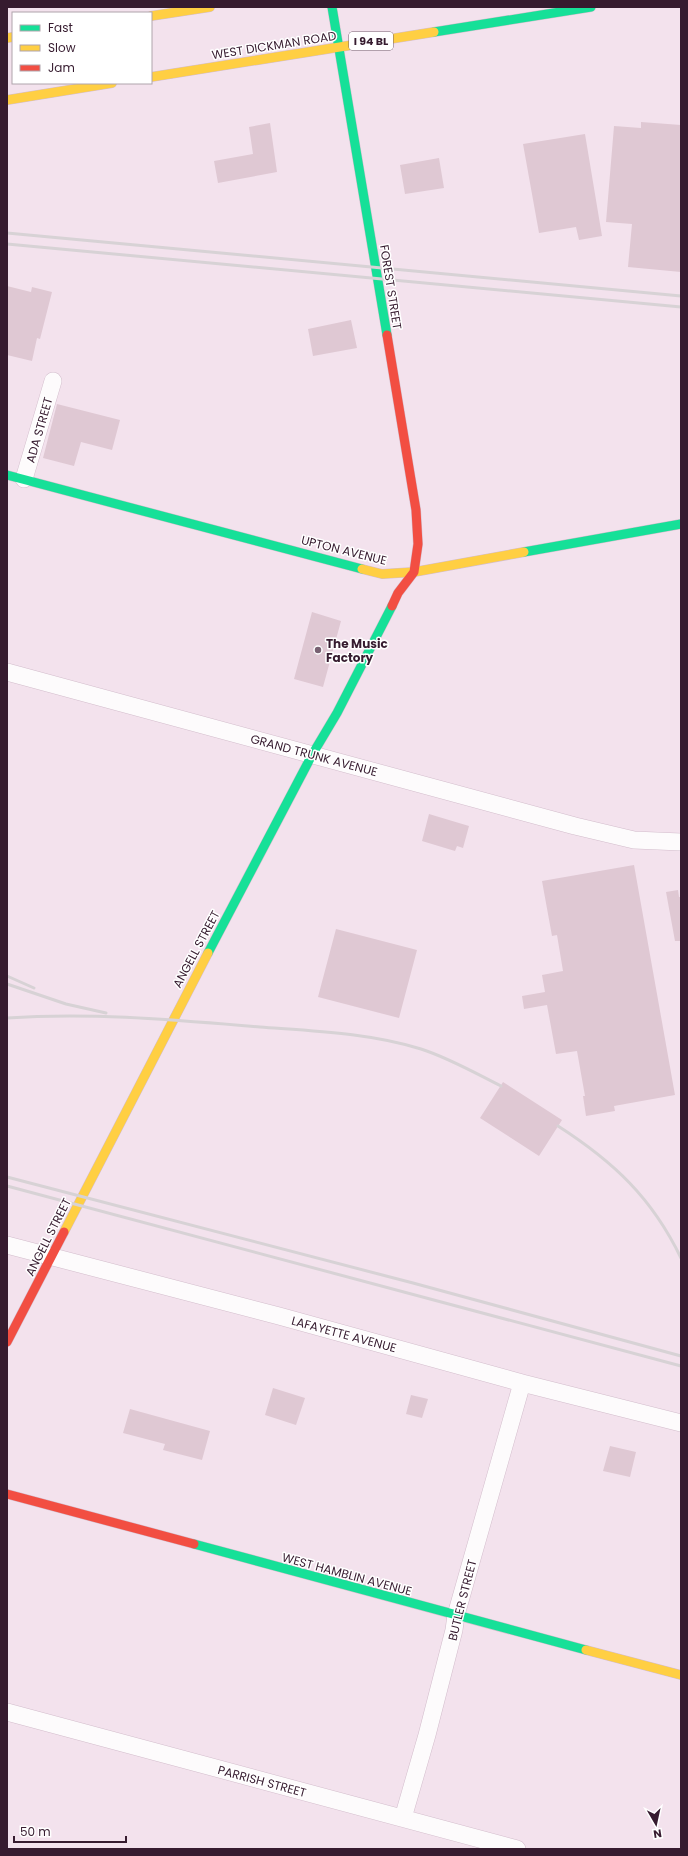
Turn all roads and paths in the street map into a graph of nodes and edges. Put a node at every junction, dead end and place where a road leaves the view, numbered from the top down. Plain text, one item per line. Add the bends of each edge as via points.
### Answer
1 (210, 7) edge
2 (332, 7) edge
3 (591, 7) edge
4 (152, 16) edge
5 (338, 47) junction
6 (152, 77) edge
7 (106, 84) edge
8 (7, 100) edge
9 (53, 381) dead end
10 (7, 475) edge
11 (24, 479) junction
12 (681, 524) edge
13 (414, 572) junction
14 (7, 672) edge
15 (312, 755) junction
16 (681, 842) edge
17 (7, 1245) edge
18 (51, 1257) junction
19 (7, 1342) edge
20 (522, 1383) junction
21 (681, 1423) edge
22 (7, 1494) edge
23 (456, 1616) junction
24 (681, 1675) edge
25 (7, 1712) edge
26 (403, 1818) junction
27 (517, 1849) edge

1 - 4 street
2 - 5 street, FOREST STREET
3 - 5 street, WEST DICKMAN ROAD / I 94 BL
5 - 6 street, WEST DICKMAN ROAD / I 94 BL
5 - 13 street, FOREST STREET via 416,510 418,544
7 - 8 street
9 - 11 street, ADA STREET
10 - 11 street, UPTON AVENUE
11 - 13 street, UPTON AVENUE via 382,574
12 - 13 street, UPTON AVENUE
13 - 15 street, ANGELL STREET via 398,593 337,713
14 - 15 street, GRAND TRUNK AVENUE
15 - 16 street, GRAND TRUNK AVENUE via 620,837
15 - 18 street, ANGELL STREET
17 - 18 street, LAFAYETTE AVENUE
18 - 19 street, ANGELL STREET
18 - 20 street, LAFAYETTE AVENUE
20 - 21 street, LAFAYETTE AVENUE
20 - 23 street, BUTLER STREET
22 - 23 street, WEST HAMBLIN AVENUE
23 - 24 street, WEST HAMBLIN AVENUE
23 - 26 street, BUTLER STREET via 428,1735
25 - 26 street, PARRISH STREET
26 - 27 street, PARRISH STREET

